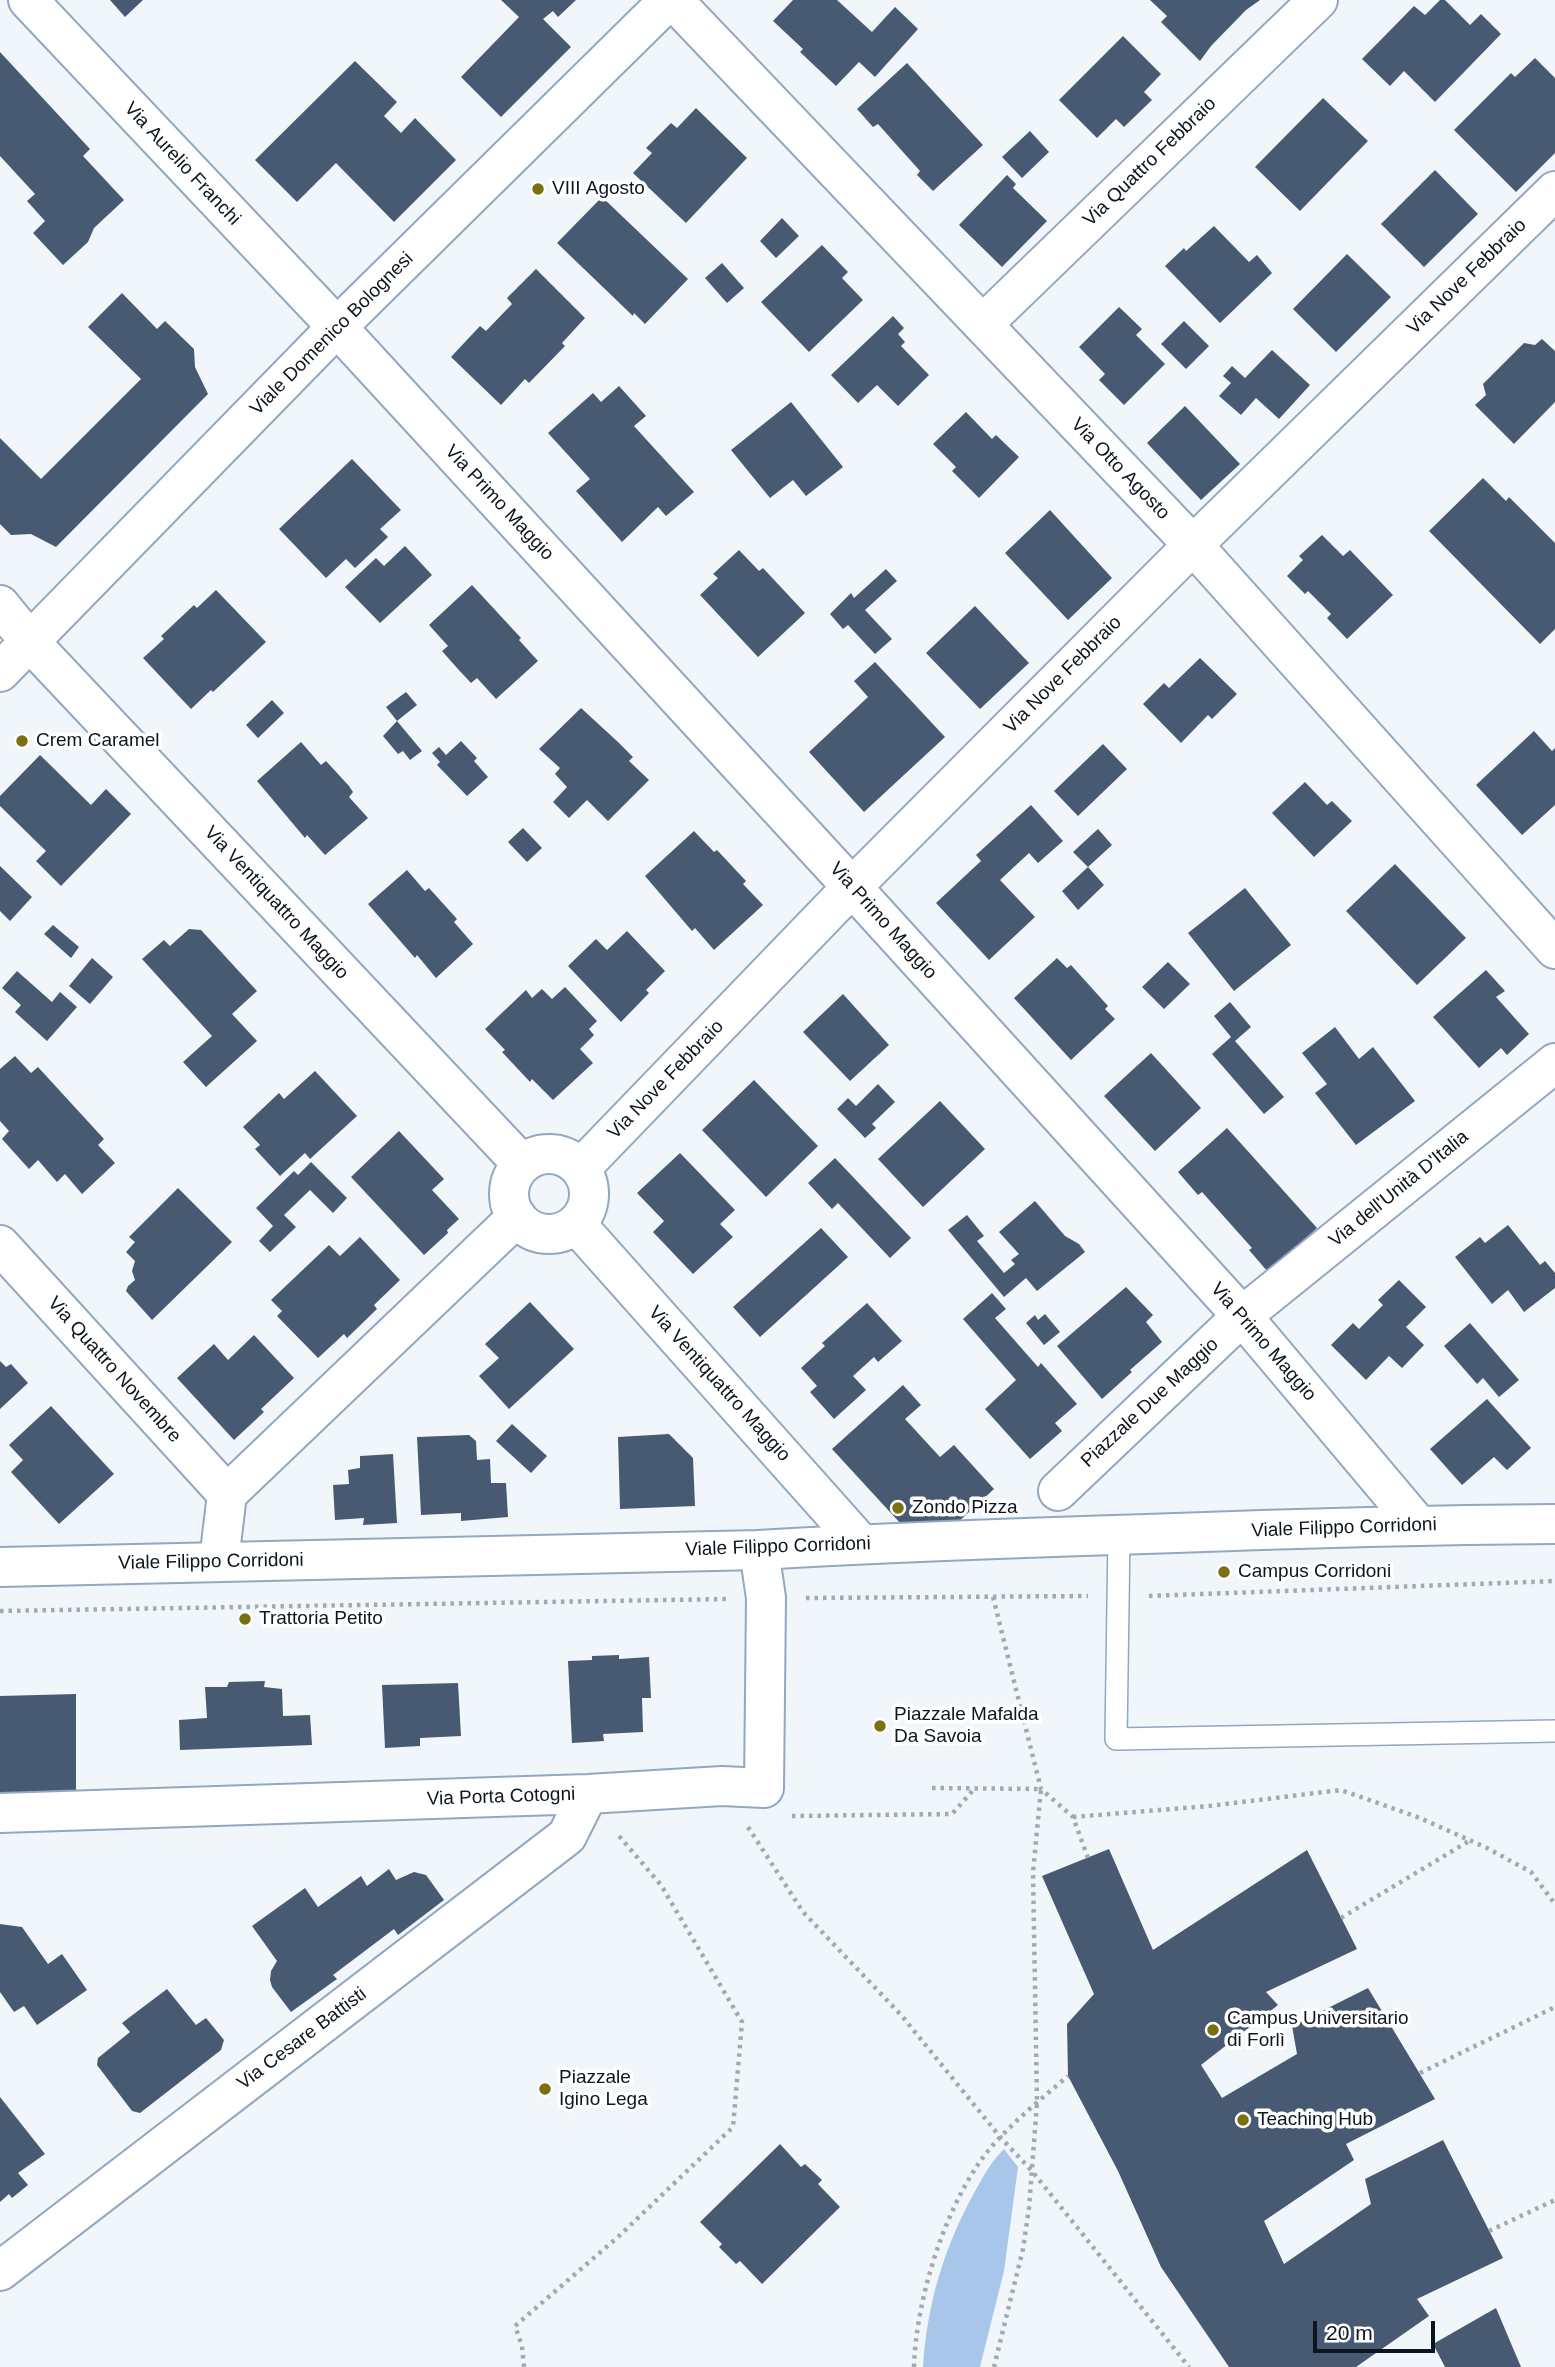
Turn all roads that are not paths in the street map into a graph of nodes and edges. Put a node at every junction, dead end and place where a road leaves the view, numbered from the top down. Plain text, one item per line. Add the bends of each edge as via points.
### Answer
1 (29, 0) edge
2 (671, 0) edge
3 (1318, 0) edge
4 (1555, 191) edge
5 (983, 324) junction
6 (337, 327) junction
7 (1193, 545) junction
8 (0, 605) edge
9 (30, 642) junction
10 (0, 672) edge
11 (852, 887) junction
12 (1555, 949) edge
13 (1555, 1063) edge
14 (522, 1164) junction
15 (580, 1169) junction
16 (517, 1217) junction
17 (576, 1224) junction
18 (0, 1245) edge
19 (1242, 1316) junction
20 (1058, 1491) dead end
21 (227, 1494) junction
22 (1555, 1524) edge
23 (1418, 1525) junction
24 (1119, 1535) junction
25 (861, 1544) junction
26 (759, 1550) junction
27 (219, 1561) junction
28 (0, 1567) edge
29 (1555, 1731) edge
30 (588, 1794) junction
31 (0, 1813) edge
32 (0, 2271) edge

1 - 6 street, Via Aurelio Franchi
2 - 5 street, Via Otto Agosto
2 - 6 street, Viale Domenico Bolognesi
3 - 5 street, Via Quattro Febbraio
4 - 7 street, Via Nove Febbraio
5 - 7 street, Via Otto Agosto
6 - 9 street, Viale Domenico Bolognesi
6 - 11 street, Via Primo Maggio
7 - 11 street, Via Nove Febbraio
7 - 12 street, Via Otto Agosto
8 - 9 street, Via Ventiquattro Maggio
9 - 10 street, Viale Domenico Bolognesi
9 - 14 street, Via Ventiquattro Maggio
11 - 15 street, Via Nove Febbraio
11 - 19 street, Via Primo Maggio
13 - 19 street, Via dell'Unità D'Italia
14 - 15 street via 533,1157 559,1155
14 - 16 street via 510,1184 511,1207
15 - 17 street via 589,1191
16 - 17 street via 527,1227 551,1234
16 - 21 street
17 - 25 street, Via Ventiquattro Maggio
18 - 21 street, Via Quattro Novembre
19 - 20 street, Piazzale Due Maggio
19 - 23 street, Via Primo Maggio
21 - 27 street
22 - 23 street, Viale Filippo Corridoni
23 - 24 street, Viale Filippo Corridoni
24 - 25 street, Viale Filippo Corridoni
24 - 29 lane via 1116,1739
25 - 26 street, Viale Filippo Corridoni
26 - 27 street, Viale Filippo Corridoni
26 - 30 street, Via Porta Cotogni via 766,1598 764,1788
27 - 28 street, Viale Filippo Corridoni
30 - 31 street, Via Porta Cotogni
30 - 32 street, Via Cesare Battisti via 567,1836

